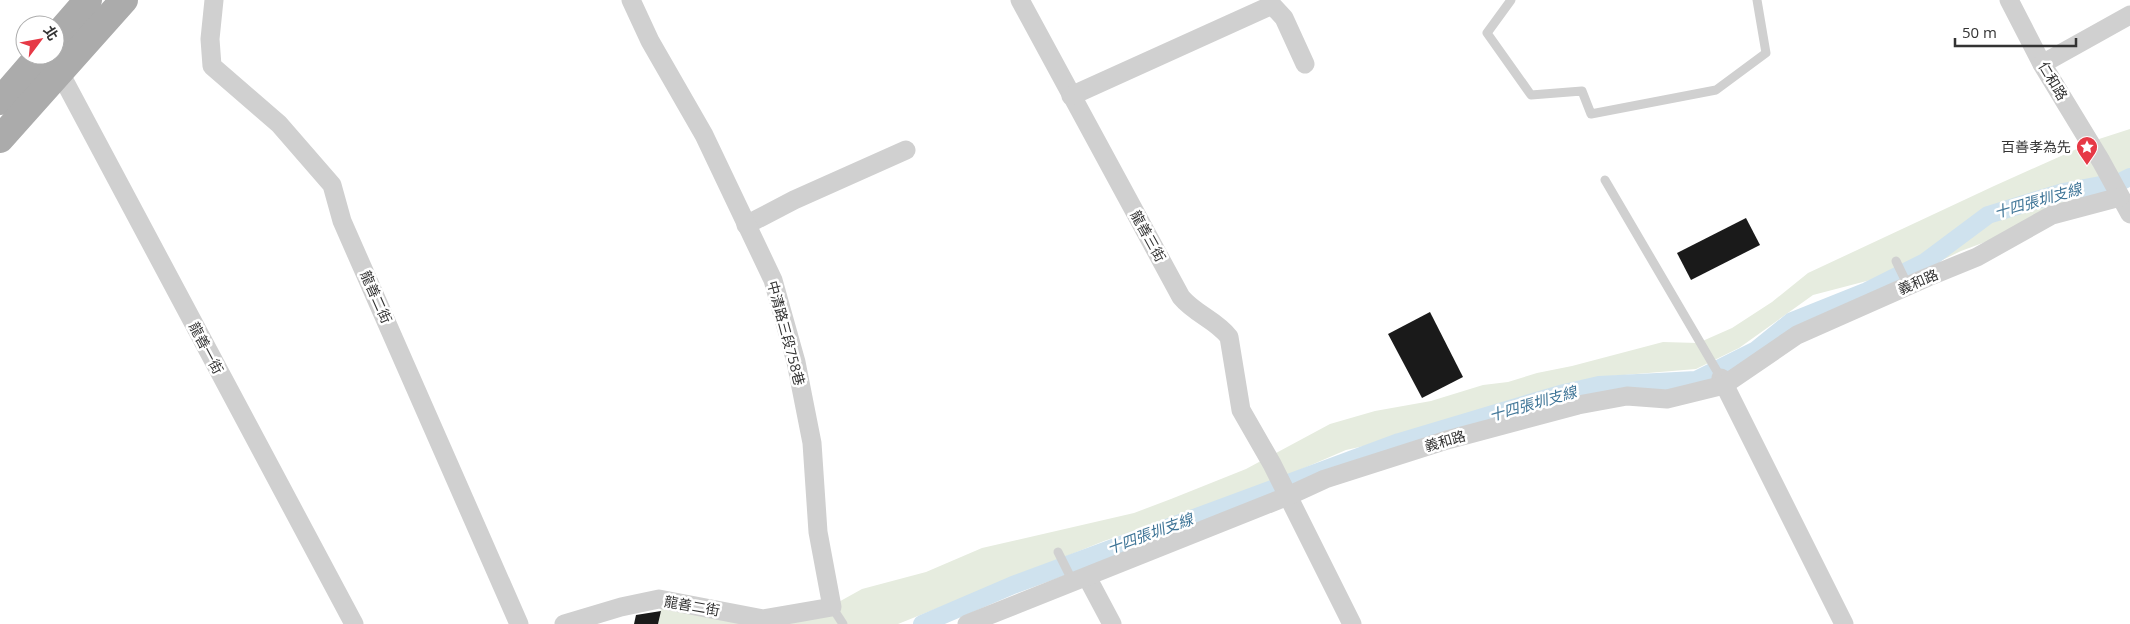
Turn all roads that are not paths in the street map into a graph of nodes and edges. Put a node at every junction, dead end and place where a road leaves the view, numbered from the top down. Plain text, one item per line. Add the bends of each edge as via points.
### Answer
1 (88, 0) edge
2 (124, 0) edge
3 (214, 0) edge
4 (631, 0) edge
5 (1020, 0) edge
6 (1511, 0) edge
7 (1757, 0) edge
8 (2009, 0) edge
9 (2130, 15) edge
10 (65, 26) edge
11 (65, 50) edge
12 (1304, 64) dead end
13 (2042, 64) junction
14 (46, 65) edge
15 (48, 65) edge
16 (50, 65) edge
17 (1072, 96) junction
18 (0, 101) edge
19 (0, 139) edge
20 (906, 150) dead end
21 (1605, 180) dead end
22 (2120, 197) junction
23 (2130, 214) edge
24 (746, 225) junction
25 (1896, 261) dead end
26 (1908, 286) junction
27 (1722, 382) junction
28 (1287, 493) junction
29 (1058, 552) dead end
30 (1080, 580) junction
31 (832, 607) junction
32 (354, 624) edge
33 (519, 624) edge
34 (564, 624) edge
35 (843, 624) edge
36 (967, 624) edge
37 (1112, 624) edge
38 (1352, 624) edge
39 (1844, 624) edge

1 - 10 main road
2 - 11 main road
3 - 33 street, 龍善二街 via 210,39 212,66 279,124 332,184 342,221
4 - 24 street, 中清路三段758巷 via 650,41 704,135
5 - 17 street, 龍善三街
6 - 7 lane via 1487,33 1531,95 1582,91 1591,114 1716,90 1766,53
8 - 13 street, 仁和路
9 - 13 street
12 - 17 street via 1284,18 1272,5
13 - 22 street, 仁和路
14 - 18 main road
15 - 19 main road
16 - 32 street, 龍善一街
17 - 28 street, 龍善三街 via 1181,297 1229,337 1241,410
20 - 24 street
21 - 27 lane
22 - 23 street
22 - 26 street, 義和路 via 2052,216 1977,257
24 - 31 street, 中清路三段758巷 via 773,280 796,362 812,443 818,532
25 - 26 lane
26 - 27 street, 義和路 via 1797,335
27 - 28 street, 義和路 via 1667,399 1627,396 1578,405 1437,443
27 - 39 street
28 - 30 street, 義和路
28 - 38 street
29 - 30 lane
30 - 36 street, 義和路
30 - 37 street
31 - 34 street, 龍善二街 via 763,618 659,599
31 - 35 lane

